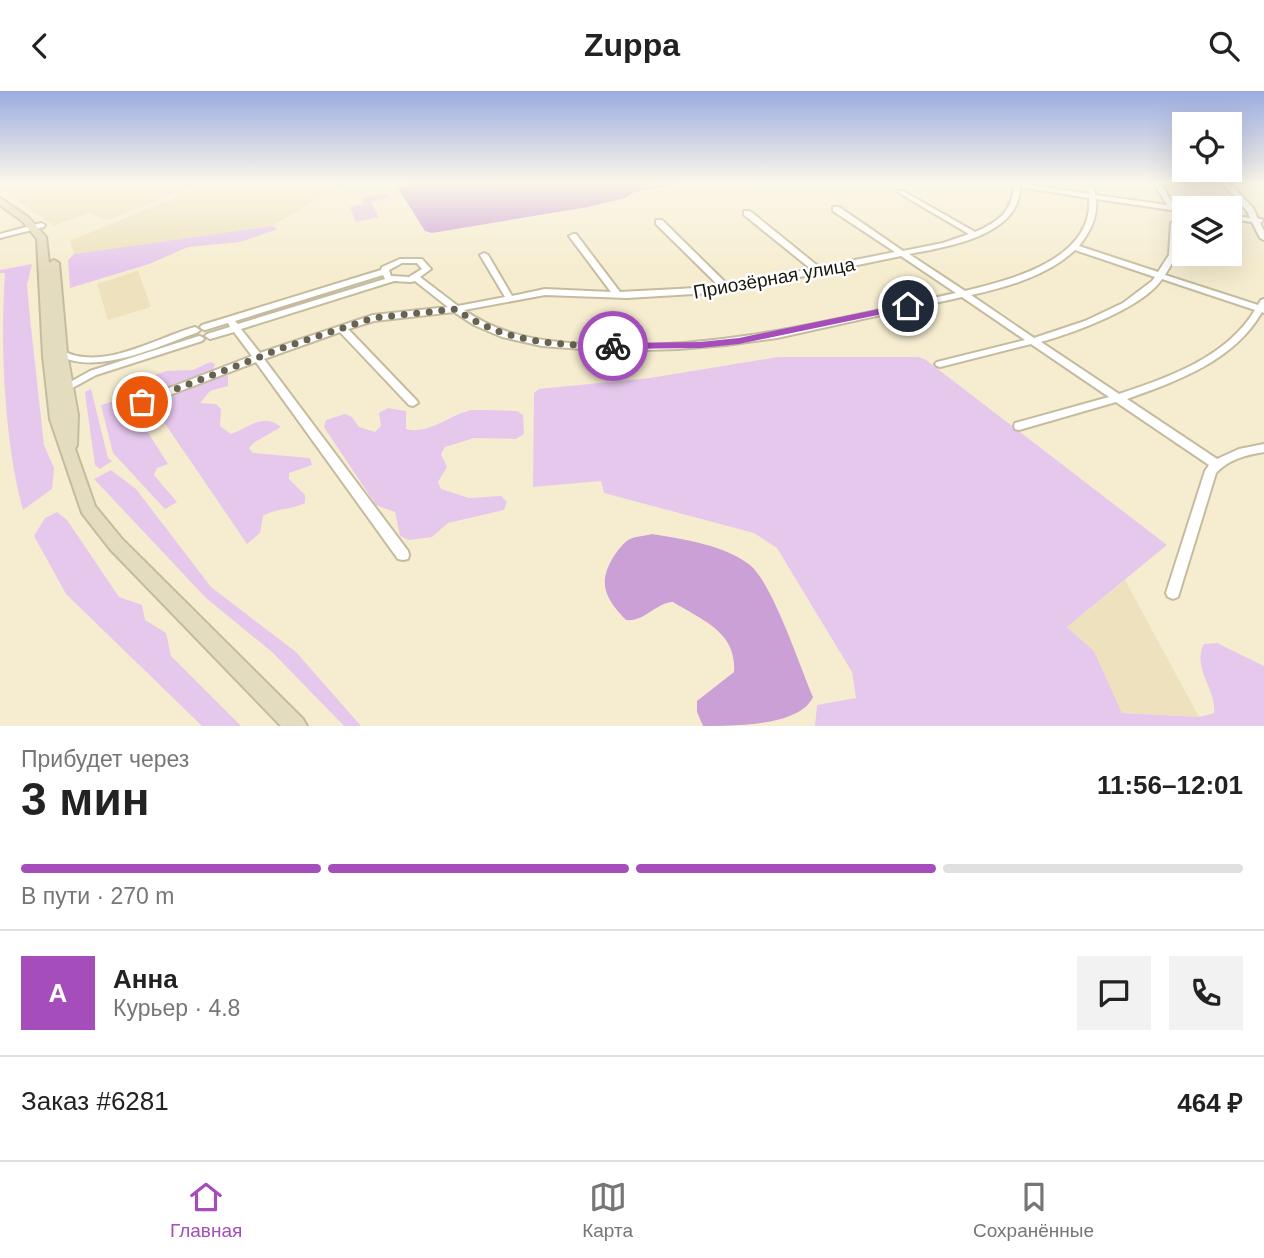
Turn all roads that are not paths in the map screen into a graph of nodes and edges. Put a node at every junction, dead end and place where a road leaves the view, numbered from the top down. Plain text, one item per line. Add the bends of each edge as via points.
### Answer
1 (16, 212) edge
2 (20, 212) edge
3 (840, 212) edge
4 (935, 212) edge
5 (1009, 212) edge
6 (1092, 212) edge
7 (747, 213) dead end
8 (1242, 219) edge
9 (659, 222) dead end
10 (1260, 222) edge
11 (37, 226) junction
12 (975, 235) junction
13 (0, 236) edge
14 (573, 236) dead end
15 (1264, 238) edge
16 (1073, 247) junction
17 (484, 255) dead end
18 (903, 255) junction
19 (1172, 256) edge
20 (818, 271) junction
21 (384, 272) junction
22 (1161, 276) junction
23 (416, 278) junction
24 (391, 280) junction
25 (727, 289) junction
26 (962, 294) junction
27 (618, 295) junction
28 (509, 297) junction
29 (1263, 307) edge
30 (456, 309) junction
31 (232, 324) junction
32 (342, 328) junction
33 (202, 333) junction
34 (1032, 341) junction
35 (61, 353) junction
36 (256, 358) junction
37 (940, 364) dead end
38 (60, 390) junction
39 (1117, 397) junction
40 (142, 402) dead end
41 (413, 403) dead end
42 (1019, 426) dead end
43 (1264, 448) edge
44 (1216, 464) junction
45 (403, 555) dead end
46 (1173, 593) dead end
47 (296, 726) edge

1 - 11 main road
2 - 11 main road
3 - 18 street
4 - 12 street
5 - 12 street, Приозёрная улица
6 - 16 street via 1089,227
7 - 20 street
8 - 10 street
9 - 25 street
10 - 15 street
11 - 13 street
11 - 35 main road via 49,237 53,256
11 - 38 main road via 44,247 44,299
12 - 18 street, Приозёрная улица
14 - 27 street
16 - 22 street
16 - 26 street via 1035,271
17 - 28 street
18 - 20 street, Приозёрная улица
18 - 26 street
19 - 22 street
20 - 25 street, Приозёрная улица
21 - 23 street via 396,262 419,261 427,269
21 - 24 street
21 - 31 street
22 - 29 street
22 - 34 street via 1133,301 1105,316
23 - 24 street
23 - 30 street
24 - 31 street
25 - 27 street, Приозёрная улица
26 - 30 street via 771,336 688,346 586,346 520,339 484,327
26 - 34 street
27 - 28 street, Приозёрная улица via 545,292
28 - 30 street, Приозёрная улица
29 - 39 street via 1230,344 1205,362 1171,380
30 - 32 street, Приозёрная улица via 386,315
31 - 33 street
31 - 36 street
32 - 36 street, Приозёрная улица
32 - 41 street
33 - 35 street via 102,358 76,361
33 - 38 street
34 - 37 street
34 - 39 street
35 - 38 main road
36 - 40 street, Приозёрная улица
36 - 45 street
38 - 47 main road via 57,419 80,494 99,523
39 - 42 street
39 - 44 street
43 - 44 street
44 - 46 street via 1207,479

